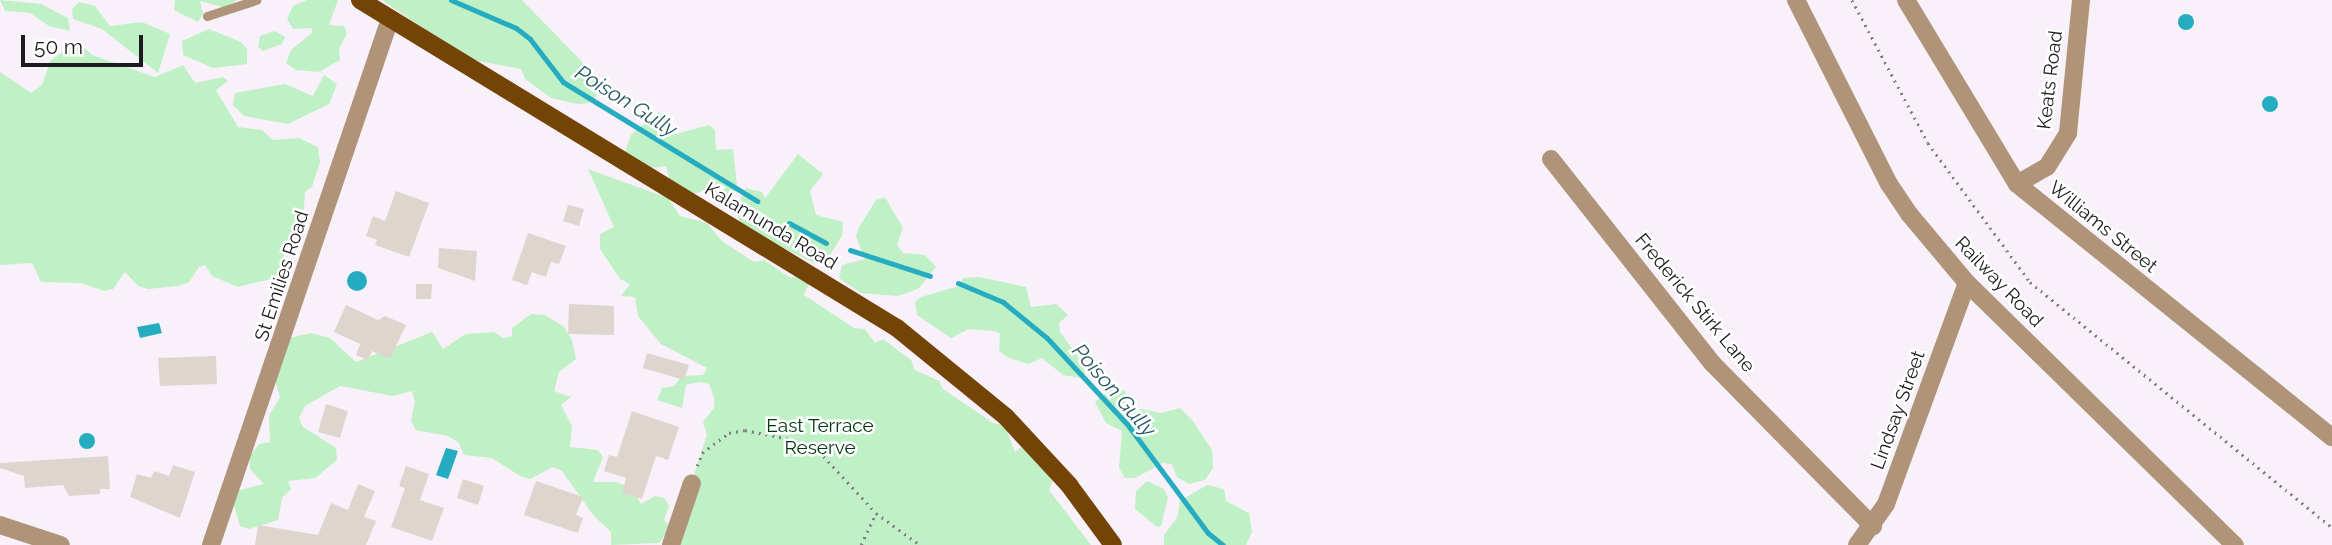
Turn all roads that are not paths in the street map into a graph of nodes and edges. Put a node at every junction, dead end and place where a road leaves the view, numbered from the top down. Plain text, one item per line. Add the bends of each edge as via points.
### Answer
1 (256, 0) edge
2 (360, 0) edge
3 (1796, 0) edge
4 (1906, 0) edge
5 (2081, 0) edge
6 (207, 16) dead end
7 (390, 19) junction
8 (1551, 159) dead end
9 (2017, 184) junction
10 (1966, 283) junction
11 (2332, 437) edge
12 (692, 483) road end
13 (0, 525) edge
14 (1873, 526) junction
15 (61, 545) edge
16 (211, 545) edge
17 (671, 545) edge
18 (1113, 545) edge
19 (1857, 545) edge
20 (2235, 545) edge

1 - 6 lane
2 - 7 main road, Kalamunda Road
3 - 10 street, Railway Road via 1889,184
4 - 9 street, Williams Street
5 - 9 street, Keats Road via 2068,133 2047,167
7 - 16 street, St Emilies Road
7 - 18 main road, Kalamunda Road via 897,328 1006,417 1069,485
8 - 14 street, Frederick Stirk Lane via 1713,363
9 - 11 street, Williams Street
10 - 14 street, Lindsay Street via 1896,480
10 - 20 street, Railway Road
12 - 17 street
13 - 15 street
14 - 19 street, Lindsay Street

